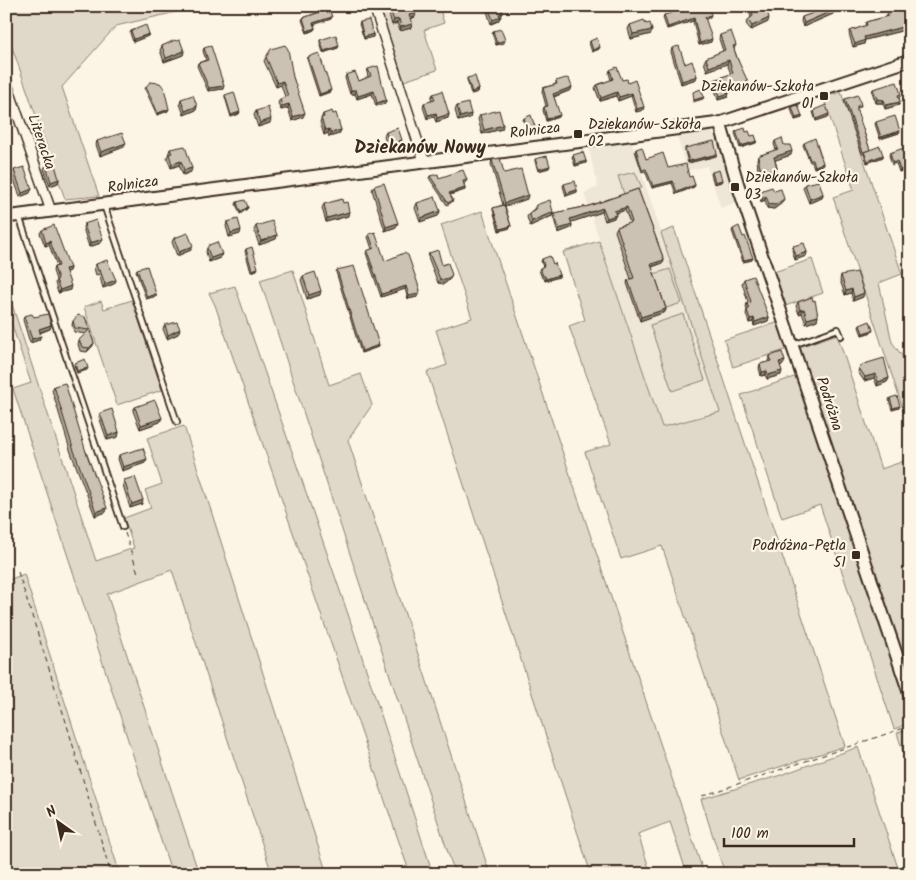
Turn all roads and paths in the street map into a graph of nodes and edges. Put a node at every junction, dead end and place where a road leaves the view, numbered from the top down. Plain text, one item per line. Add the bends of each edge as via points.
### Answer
1 (374, 6) edge
2 (910, 60) edge
3 (6, 81) edge
4 (720, 122) junction
5 (424, 161) junction
6 (103, 204) junction
7 (51, 211) junction
8 (19, 215) junction
9 (6, 217) edge
10 (841, 336) dead end
11 (793, 345) junction
12 (178, 422) dead end
13 (123, 528) joint
14 (18, 572) dead end
15 (139, 576) dead end
16 (910, 695) edge
17 (910, 726) edge
18 (702, 796) dead end
19 (111, 874) edge

1 - 5 street
2 - 4 street, Rolnicza
3 - 7 street, Literacka
4 - 5 street, Rolnicza
4 - 11 street, Podróżna
5 - 6 street, Rolnicza
6 - 7 street, Rolnicza
6 - 12 lane
7 - 8 street, Rolnicza
8 - 9 street, Rolnicza
8 - 13 lane
10 - 11 lane via 838,329
11 - 16 street, Podróżna
13 - 15 path
14 - 19 path
17 - 18 path

